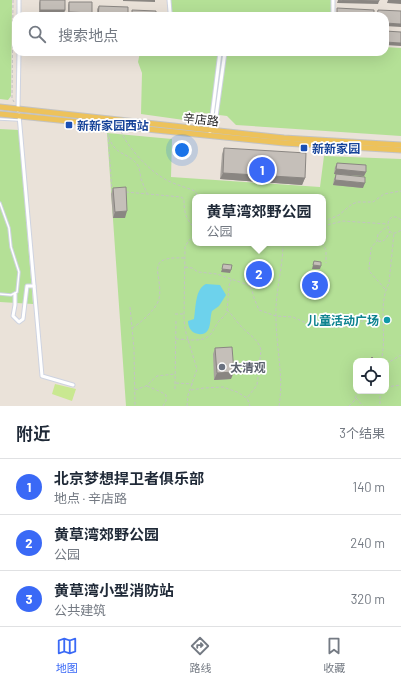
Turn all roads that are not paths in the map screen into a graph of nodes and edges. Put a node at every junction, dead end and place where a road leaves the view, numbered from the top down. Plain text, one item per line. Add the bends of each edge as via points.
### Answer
1 (19, 0) edge
2 (169, 0) edge
3 (333, 0) edge
4 (19, 12) edge
5 (170, 12) edge
6 (334, 12) edge
7 (19, 56) edge
8 (220, 56) edge
9 (224, 56) edge
10 (0, 107) edge
11 (18, 110) junction
12 (0, 114) edge
13 (19, 118) junction
14 (0, 119) edge
15 (212, 132) junction
16 (401, 145) edge
17 (401, 150) edge
18 (0, 203) edge
19 (34, 286) junction
20 (0, 294) edge
21 (15, 294) junction
22 (73, 385) dead end

1 - 4 street
2 - 5 street
3 - 6 street
7 - 11 street
8 - 15 street
9 - 15 street
10 - 11 main road, 辛店路
11 - 13 street
11 - 15 main road, 辛店路
12 - 13 main road, 辛店路
13 - 14 lane
13 - 15 main road, 辛店路
13 - 19 street
15 - 16 main road, 辛店路
15 - 17 main road, 辛店路 via 304,144
18 - 21 lane via 9,228 19,272
19 - 21 street via 27,286 23,319 19,322 13,316
19 - 22 street via 42,376
20 - 21 lane

